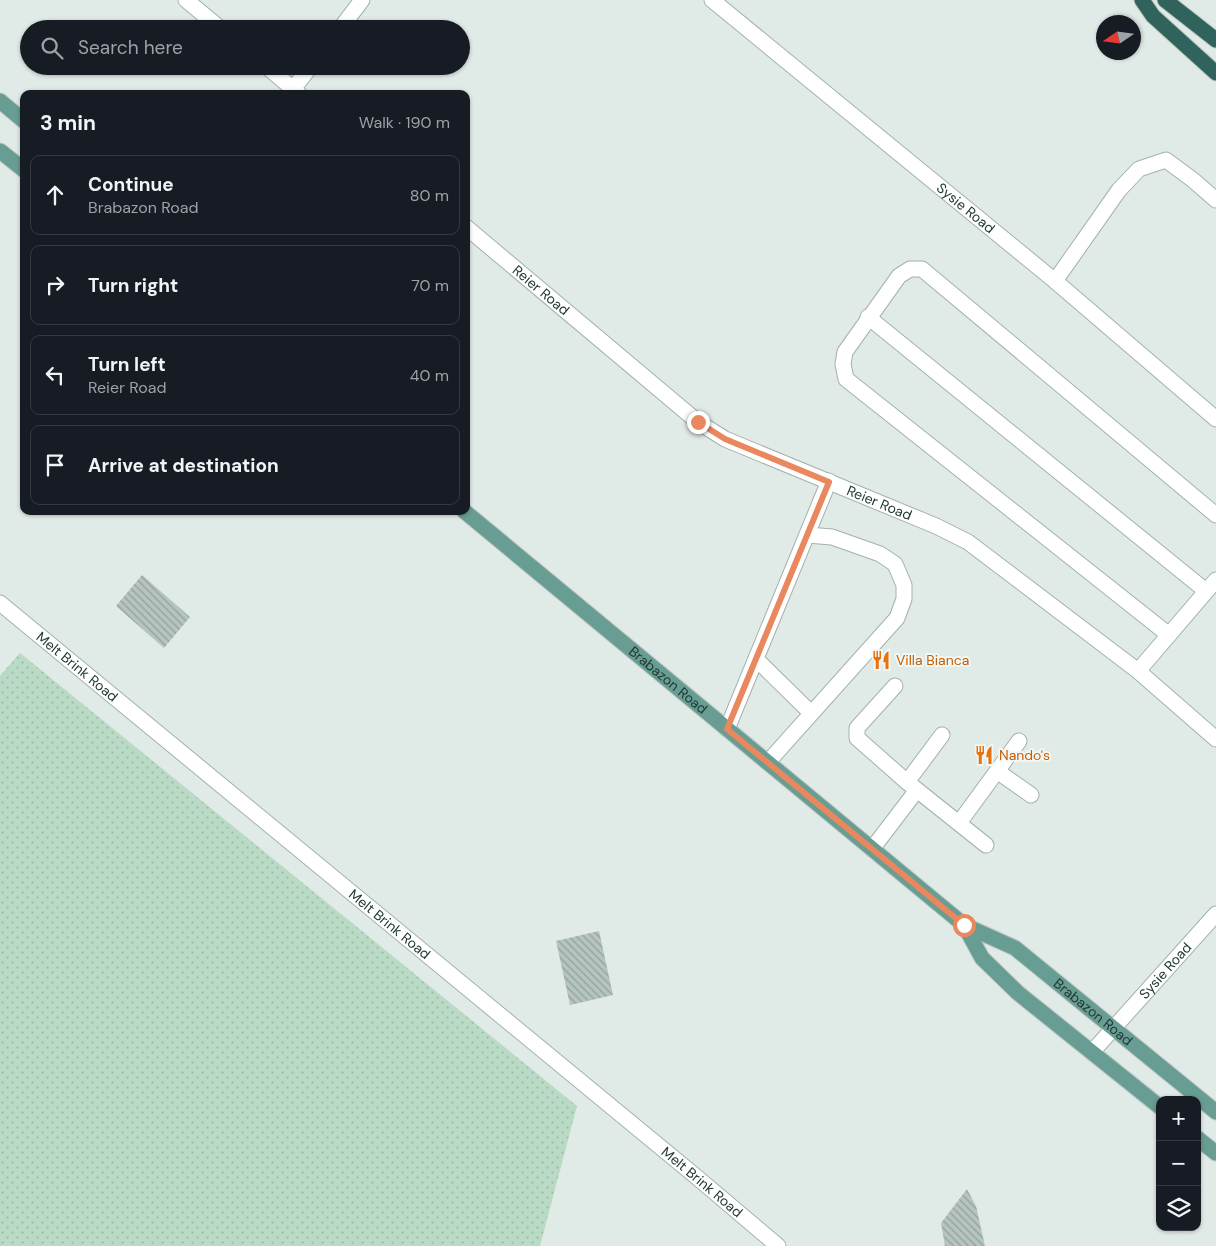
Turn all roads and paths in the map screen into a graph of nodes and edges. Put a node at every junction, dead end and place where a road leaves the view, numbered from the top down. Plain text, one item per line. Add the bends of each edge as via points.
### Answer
1 (186, 0) edge
2 (362, 0) edge
3 (712, 0) edge
4 (1142, 0) edge
5 (1165, 0) edge
6 (210, 20) edge
7 (347, 20) edge
8 (1216, 40) edge
9 (1216, 72) edge
10 (276, 75) edge
11 (304, 75) edge
12 (292, 90) edge
13 (295, 90) edge
14 (0, 101) edge
15 (20, 118) edge
16 (0, 151) edge
17 (20, 167) edge
18 (1216, 200) edge
19 (470, 230) edge
20 (1055, 281) junction
21 (868, 317) junction
22 (1216, 418) edge
23 (829, 482) junction
24 (469, 515) edge
25 (1216, 515) edge
26 (807, 535) junction
27 (1211, 586) edge
28 (2, 610) edge
29 (1169, 635) junction
30 (756, 659) junction
31 (1138, 671) junction
32 (895, 686) dead end
33 (811, 713) junction
34 (727, 729) junction
35 (942, 735) dead end
36 (1216, 738) edge
37 (1019, 741) dead end
38 (768, 762) junction
39 (997, 772) junction
40 (912, 786) junction
41 (1030, 795) dead end
42 (959, 823) junction
43 (986, 845) dead end
44 (872, 849) junction
45 (1216, 914) edge
46 (964, 925) junction
47 (1114, 1028) junction
48 (1093, 1051) junction
49 (1156, 1104) edge
50 (1216, 1112) edge
51 (1201, 1141) edge
52 (1216, 1153) edge
53 (778, 1246) edge

1 - 6 street
2 - 7 street
3 - 20 street, Sysie Road
4 - 9 highway via 1153,16
5 - 8 highway
10 - 12 street
11 - 13 street
14 - 15 main road
16 - 17 main road
18 - 20 street via 1166,160 1139,169 1119,190
19 - 23 street, Reier Road via 698,422 725,439
20 - 22 street, Sysie Road
21 - 25 street via 898,276 922,269
21 - 27 street
21 - 29 street via 845,352 846,378
23 - 26 street
23 - 31 street, Reier Road via 968,542
24 - 34 main road, Brabazon Road
26 - 30 street
26 - 33 street via 832,537 880,554 895,564 904,585 904,599 897,618
27 - 29 street
28 - 53 street, Melt Brink Road
29 - 31 street
30 - 33 street
30 - 34 street
31 - 36 street, Reier Road
32 - 40 street via 857,728 856,734
33 - 38 street
34 - 38 main road, Brabazon Road
35 - 40 street
37 - 39 street
38 - 44 main road, Brabazon Road
39 - 41 street
39 - 42 street
40 - 42 street
40 - 44 street
42 - 43 street
44 - 46 main road, Brabazon Road
45 - 47 street, Sysie Road
46 - 47 main road, Brabazon Road via 1015,948
46 - 48 main road, Brabazon Road via 982,958 1018,993
47 - 48 street, Sysie Road
47 - 50 main road, Brabazon Road
48 - 49 main road, Brabazon Road
51 - 52 main road

